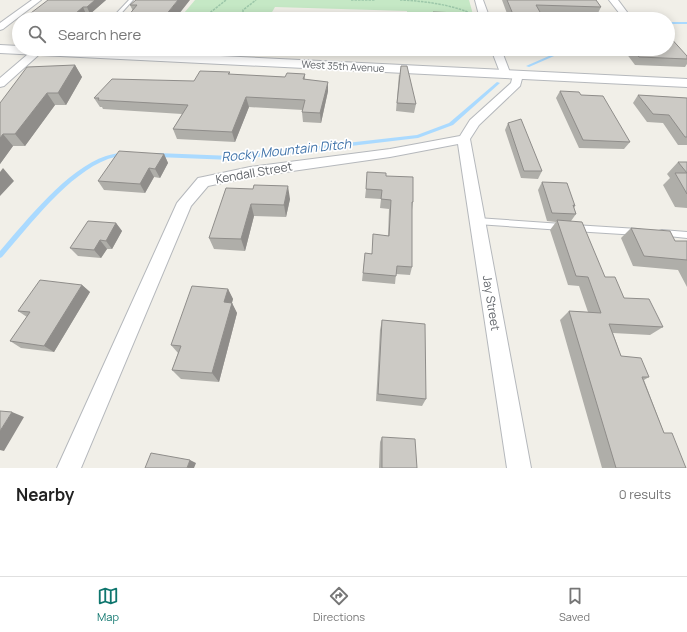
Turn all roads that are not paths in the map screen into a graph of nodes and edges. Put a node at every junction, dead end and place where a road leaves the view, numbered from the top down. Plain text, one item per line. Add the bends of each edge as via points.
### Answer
1 (37, 0) edge
2 (131, 0) edge
3 (479, 0) edge
4 (613, 0) edge
5 (21, 12) edge
6 (120, 12) edge
7 (483, 12) edge
8 (623, 12) dead end
9 (12, 18) edge
10 (0, 27) edge
11 (0, 50) edge
12 (12, 50) edge
13 (32, 56) edge
14 (171, 56) edge
15 (500, 56) edge
16 (512, 75) junction
17 (687, 83) edge
18 (0, 84) edge
19 (464, 139) junction
20 (477, 221) junction
21 (687, 235) edge
22 (69, 468) edge
23 (519, 468) edge

1 - 5 street
2 - 6 lane
3 - 7 street
4 - 8 street
9 - 10 street
11 - 12 street, West 35th Avenue
13 - 18 street
14 - 16 street, West 35th Avenue
15 - 16 street
16 - 17 street, West 35th Avenue
16 - 19 street via 516,84 474,123
19 - 20 street, Jay Street
19 - 22 street, Kendall Street via 390,153 250,172 203,182 185,203
20 - 21 lane
20 - 23 street, Jay Street

